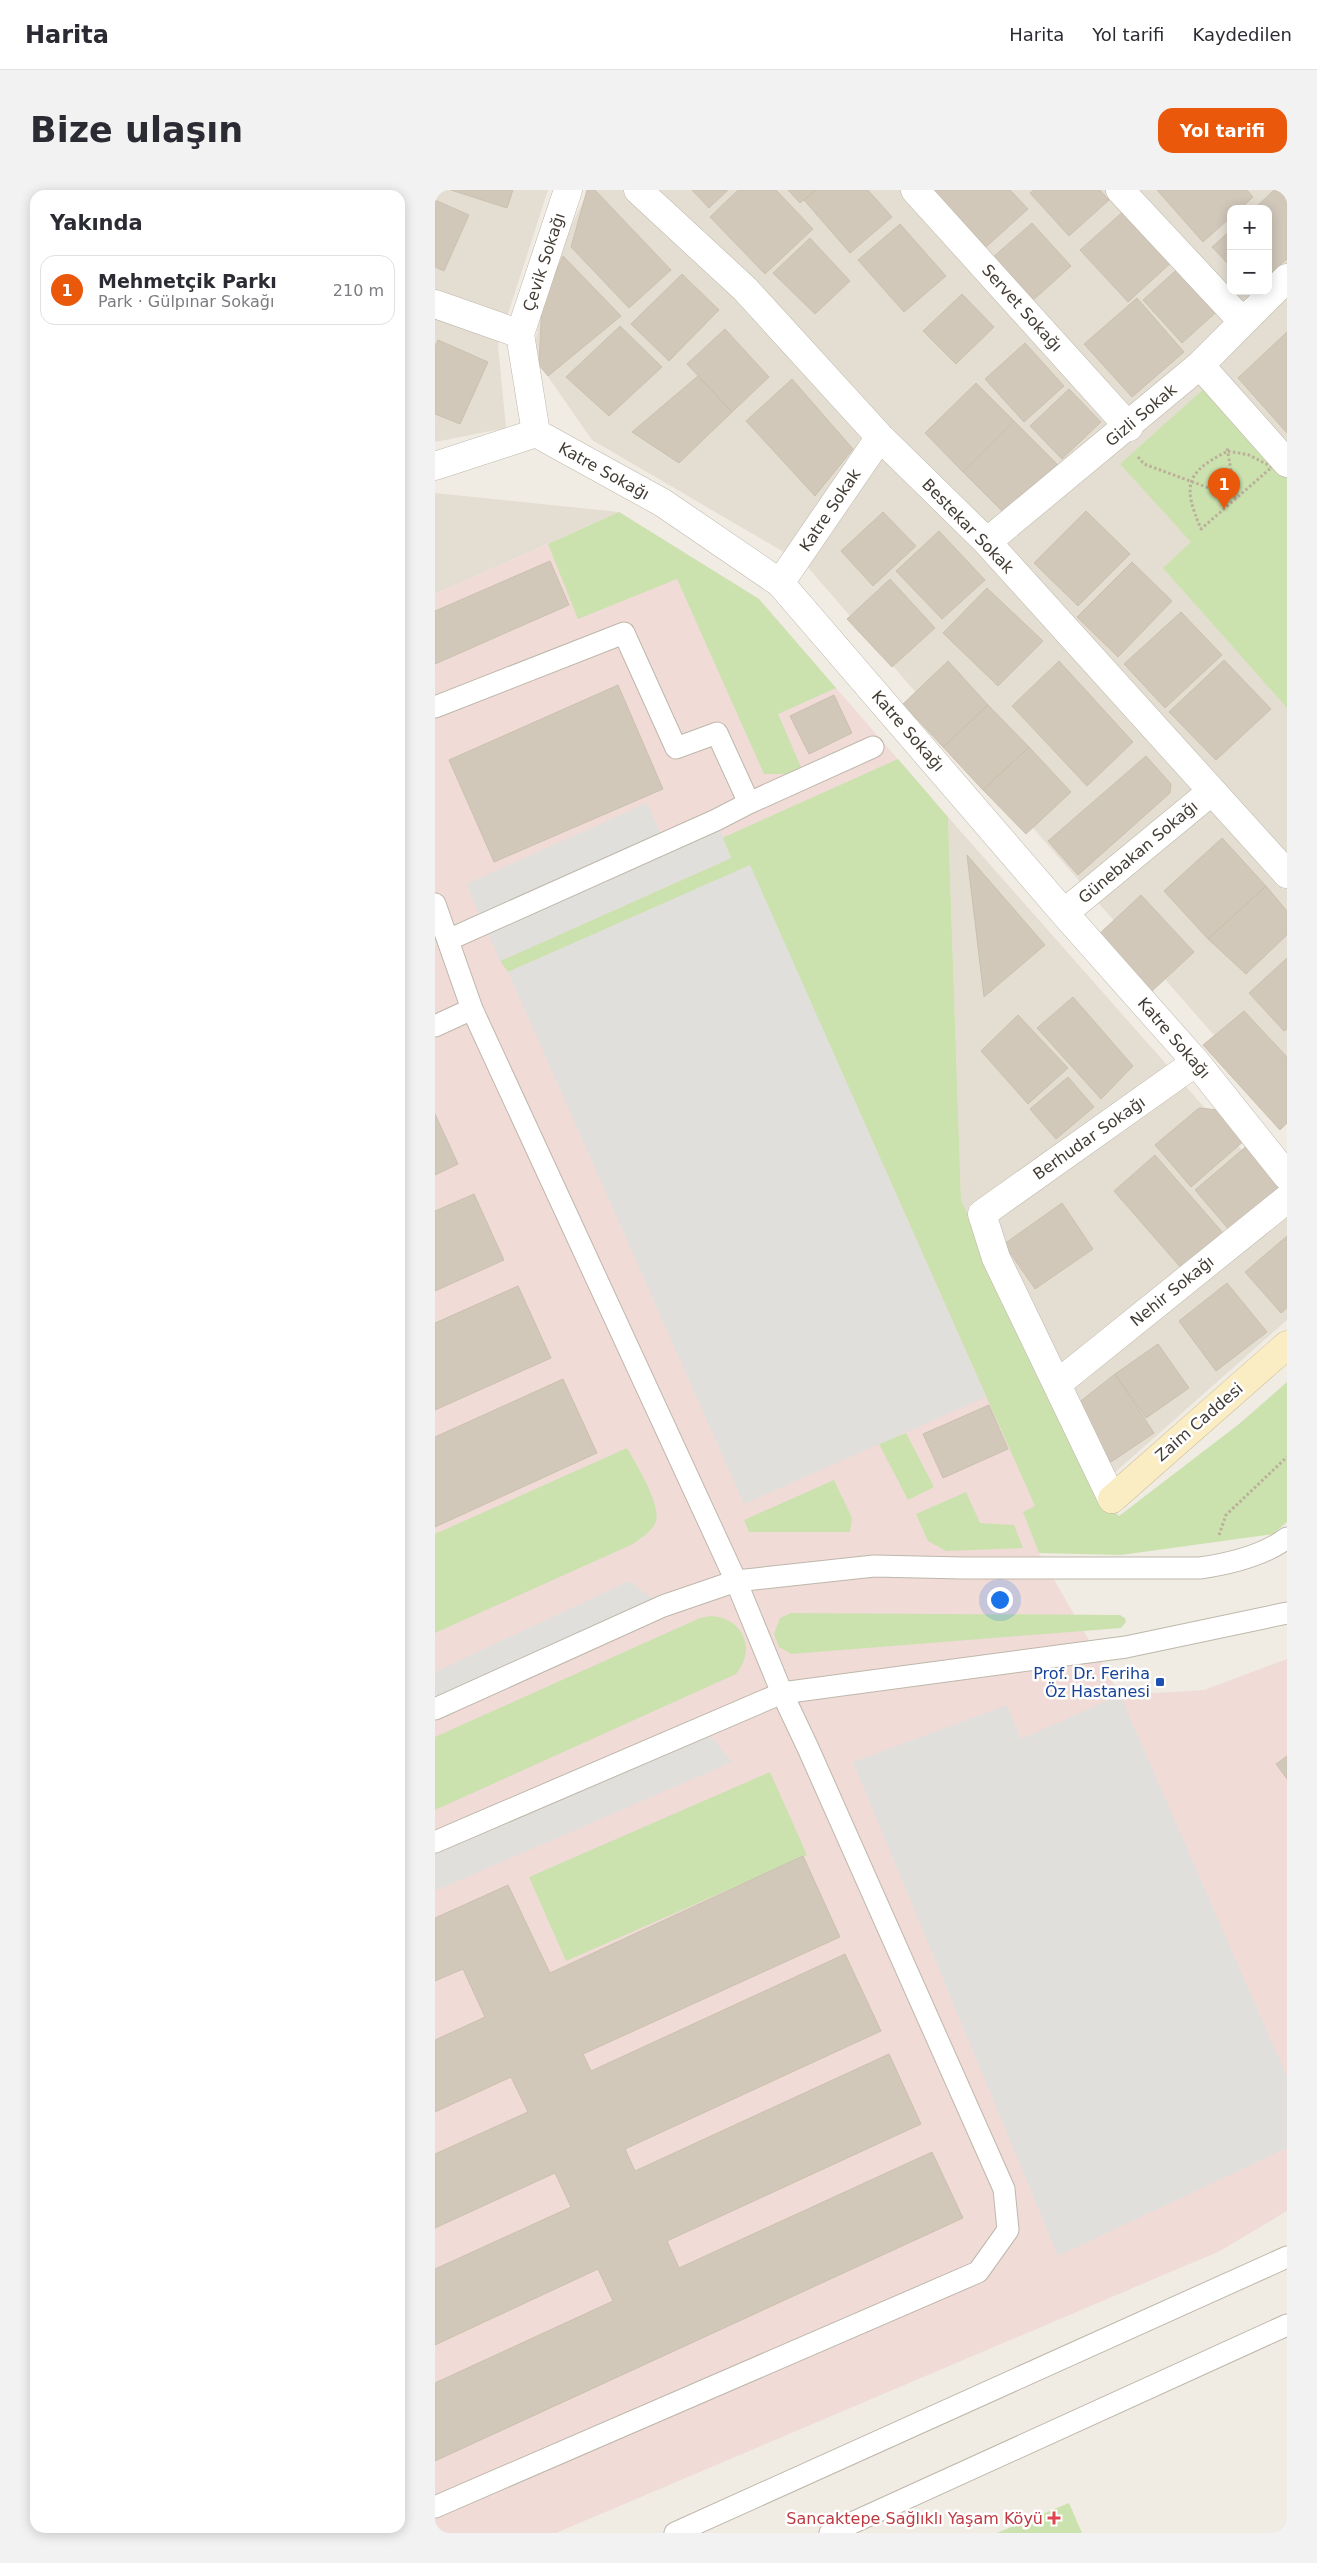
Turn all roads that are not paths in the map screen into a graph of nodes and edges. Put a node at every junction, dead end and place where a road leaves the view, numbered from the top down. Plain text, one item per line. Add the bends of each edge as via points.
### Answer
1 (568, 190) edge
2 (638, 190) edge
3 (915, 190) edge
4 (1120, 190) edge
5 (1287, 278) edge
6 (435, 304) edge
7 (1243, 322) junction
8 (520, 334) junction
9 (1200, 365) junction
10 (1123, 431) junction
11 (536, 433) junction
12 (880, 438) junction
13 (1287, 463) edge
14 (435, 466) edge
15 (987, 542) junction
16 (780, 583) junction
17 (435, 707) edge
18 (873, 747) dead end
19 (1212, 791) junction
20 (749, 803) junction
21 (1287, 874) edge
22 (435, 904) edge
23 (1064, 913) junction
24 (448, 940) junction
25 (472, 1010) junction
26 (435, 1026) edge
27 (1196, 1062) junction
28 (1287, 1176) edge
29 (1287, 1198) edge
30 (1287, 1345) edge
31 (1057, 1384) junction
32 (1287, 1538) edge
33 (736, 1581) junction
34 (1287, 1614) edge
35 (781, 1692) junction
36 (435, 1709) edge
37 (435, 1842) edge
38 (1287, 2257) edge
39 (1287, 2325) edge
40 (435, 2507) edge
41 (675, 2533) edge
42 (829, 2533) edge

1 - 8 street, Çevik Sokağı
2 - 12 street, Bestekar Sokak via 745,289
3 - 10 street, Servet Sokağı
4 - 7 street
5 - 7 street, Gizli Sokak
6 - 8 street
7 - 9 street, Gizli Sokak
8 - 11 street
9 - 10 street, Gizli Sokak
9 - 13 street
10 - 15 street, Gizli Sokak
11 - 14 street
11 - 16 street, Katre Sokağı via 663,504
12 - 15 street, Bestekar Sokak
12 - 16 street, Katre Sokak
15 - 19 street, Bestekar Sokak
16 - 23 street, Katre Sokağı
17 - 20 lane via 624,632 676,748 717,733
18 - 20 lane
19 - 21 street, Bestekar Sokak
19 - 23 street, Günebakan Sokağı
20 - 24 lane
22 - 24 lane
23 - 27 street, Katre Sokağı
24 - 25 lane
25 - 26 lane
25 - 33 lane
27 - 28 street, Katre Sokağı
27 - 31 street, Berhudar Sokağı via 982,1214 996,1258
29 - 31 street, Nehir Sokağı
30 - 31 street, Zaim Caddesi via 1112,1499
32 - 33 lane via 1277,1546 1200,1568 874,1566
33 - 35 lane
33 - 36 lane via 663,1606
34 - 35 lane via 1126,1647
35 - 37 lane
35 - 40 lane via 1004,2189 1009,2230 979,2272
38 - 41 lane
39 - 42 lane

